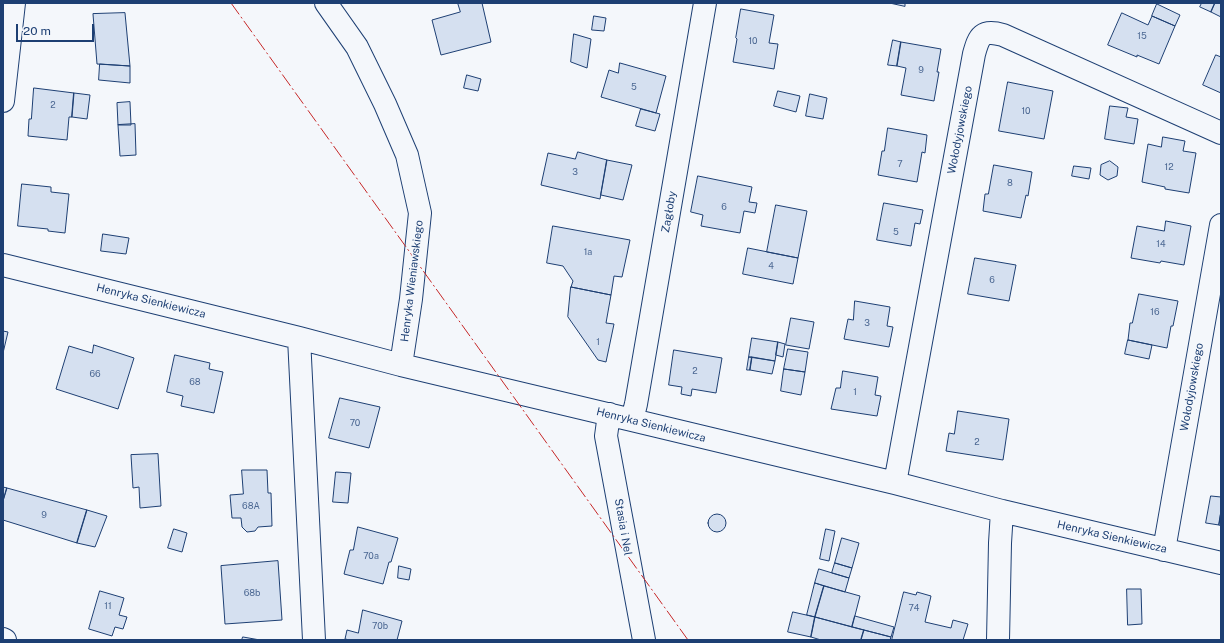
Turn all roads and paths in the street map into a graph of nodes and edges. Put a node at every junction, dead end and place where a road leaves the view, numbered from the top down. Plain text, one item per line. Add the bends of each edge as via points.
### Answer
1 (14, 3) edge
2 (705, 3) edge
3 (335, 5) edge
4 (3, 101) edge
5 (1221, 134) edge
6 (1221, 225) edge
7 (3, 265) edge
8 (299, 338) junction
9 (401, 366) junction
10 (609, 414) junction
11 (632, 420) junction
12 (894, 483) junction
13 (1002, 511) junction
14 (1164, 550) junction
15 (1221, 563) edge
16 (314, 640) edge
17 (644, 640) edge
18 (998, 640) edge

1 - 4 street
2 - 11 street, Zagłoby
3 - 9 street, Henryka Wieniawskiego via 385,104 407,155 420,214
5 - 12 street, Wołodyjowskiego via 1003,35 993,32 984,34 978,40
6 - 14 street, Wołodyjowskiego
7 - 8 street, Henryka Sienkiewicza
8 - 9 street, Henryka Sienkiewicza
8 - 16 street
9 - 10 street, Henryka Sienkiewicza
10 - 11 street, Henryka Sienkiewicza
10 - 17 street, Stasia i Nel via 606,436
11 - 12 street, Henryka Sienkiewicza
12 - 13 street, Henryka Sienkiewicza
13 - 14 street, Henryka Sienkiewicza
13 - 18 street
14 - 15 street, Henryka Sienkiewicza

